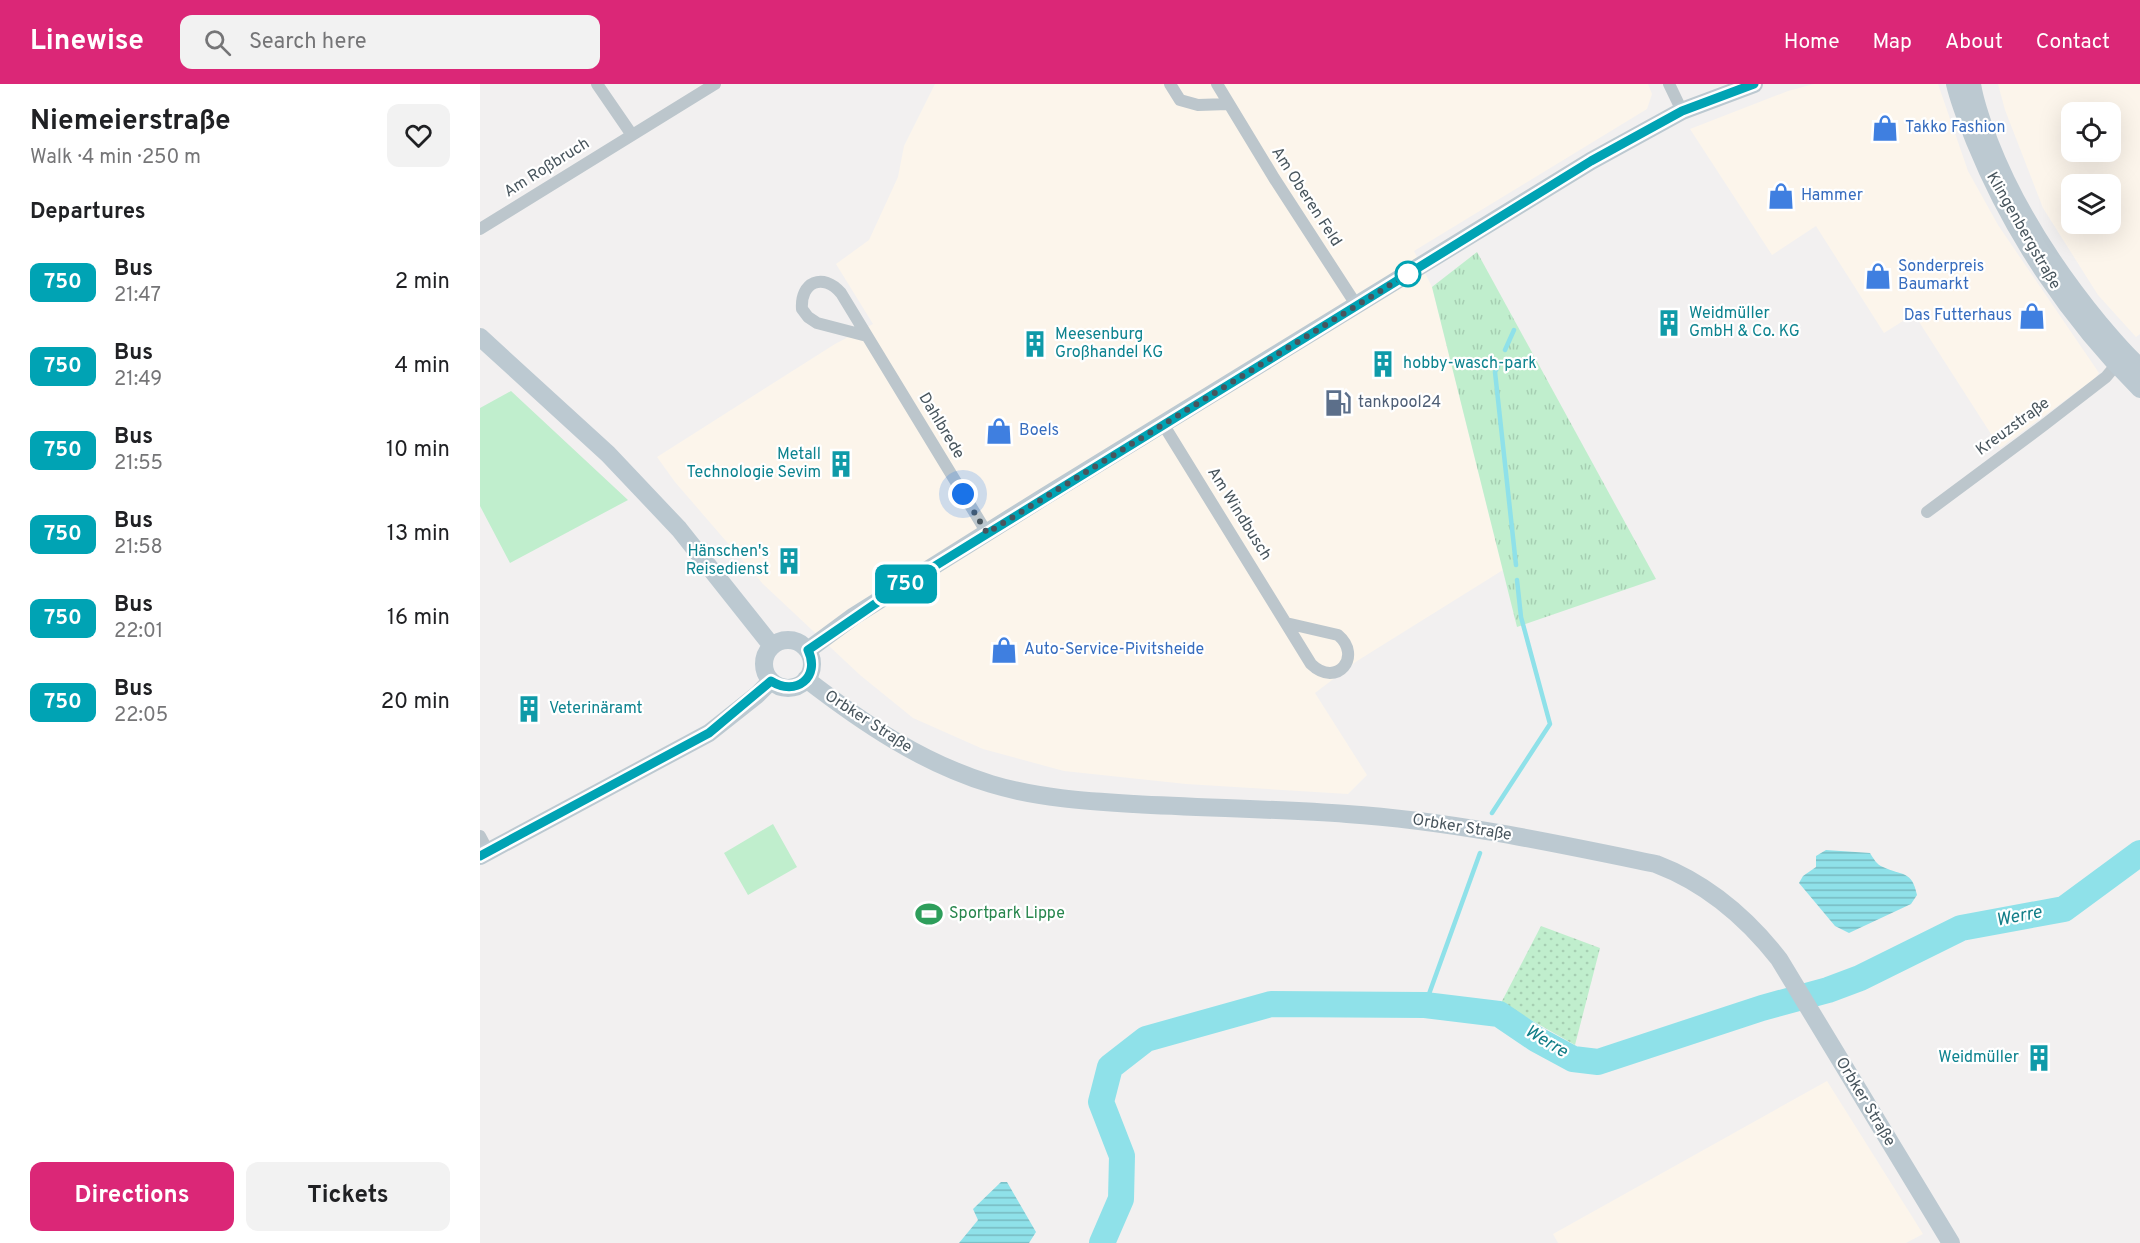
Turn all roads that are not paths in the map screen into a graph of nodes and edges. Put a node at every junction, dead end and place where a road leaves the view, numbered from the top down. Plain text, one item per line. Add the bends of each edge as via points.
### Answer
1 (597, 84) edge
2 (715, 84) edge
3 (1170, 84) edge
4 (1217, 84) edge
5 (1669, 84) edge
6 (1754, 84) edge
7 (1955, 84) edge
8 (1972, 84) edge
9 (1228, 104) junction
10 (1682, 111) junction
11 (632, 135) junction
12 (480, 229) edge
13 (1357, 306) junction
14 (867, 336) junction
15 (480, 337) edge
16 (2116, 365) junction
17 (2140, 367) edge
18 (2140, 390) edge
19 (1163, 424) junction
20 (1926, 512) dead end
21 (987, 533) junction
22 (1286, 623) junction
23 (772, 646) junction
24 (808, 650) junction
25 (806, 679) junction
26 (771, 681) junction
27 (483, 848) edge
28 (1951, 1243) edge

1 - 11 street
2 - 11 street, Am Roßbruch
3 - 9 street via 1180,100 1198,105
4 - 9 street, Am Oberen Feld
5 - 10 street
6 - 10 street
7 - 16 street, Klingenbergstraße via 1990,179 2021,234 2056,289
8 - 17 street, Klingenbergstraße via 1992,148 2015,200 2047,254 2081,301
9 - 13 street, Am Oberen Feld
10 - 13 street via 1591,161
11 - 12 street, Am Roßbruch
13 - 19 street
14 - 14 street, Dahlbrede via 837,288 818,281 807,287 802,309 811,320
14 - 21 street, Dahlbrede
15 - 23 street via 608,454 679,529
16 - 18 street, Klingenbergstraße
16 - 20 street, Kreuzstraße via 2044,425
19 - 21 street
19 - 22 street, Am Windbusch
21 - 24 street via 854,616
22 - 22 street, Am Windbusch via 1319,672 1338,672 1344,666 1348,648 1338,635
23 - 24 street via 791,640
23 - 26 street via 764,667
24 - 25 street via 812,665
25 - 26 street via 789,688
25 - 28 street, Orbker Straße via 899,745 962,774 1038,795 1410,820 1490,831 1656,864 1676,872 1728,905 1753,927 1779,959
26 - 27 street via 709,733

